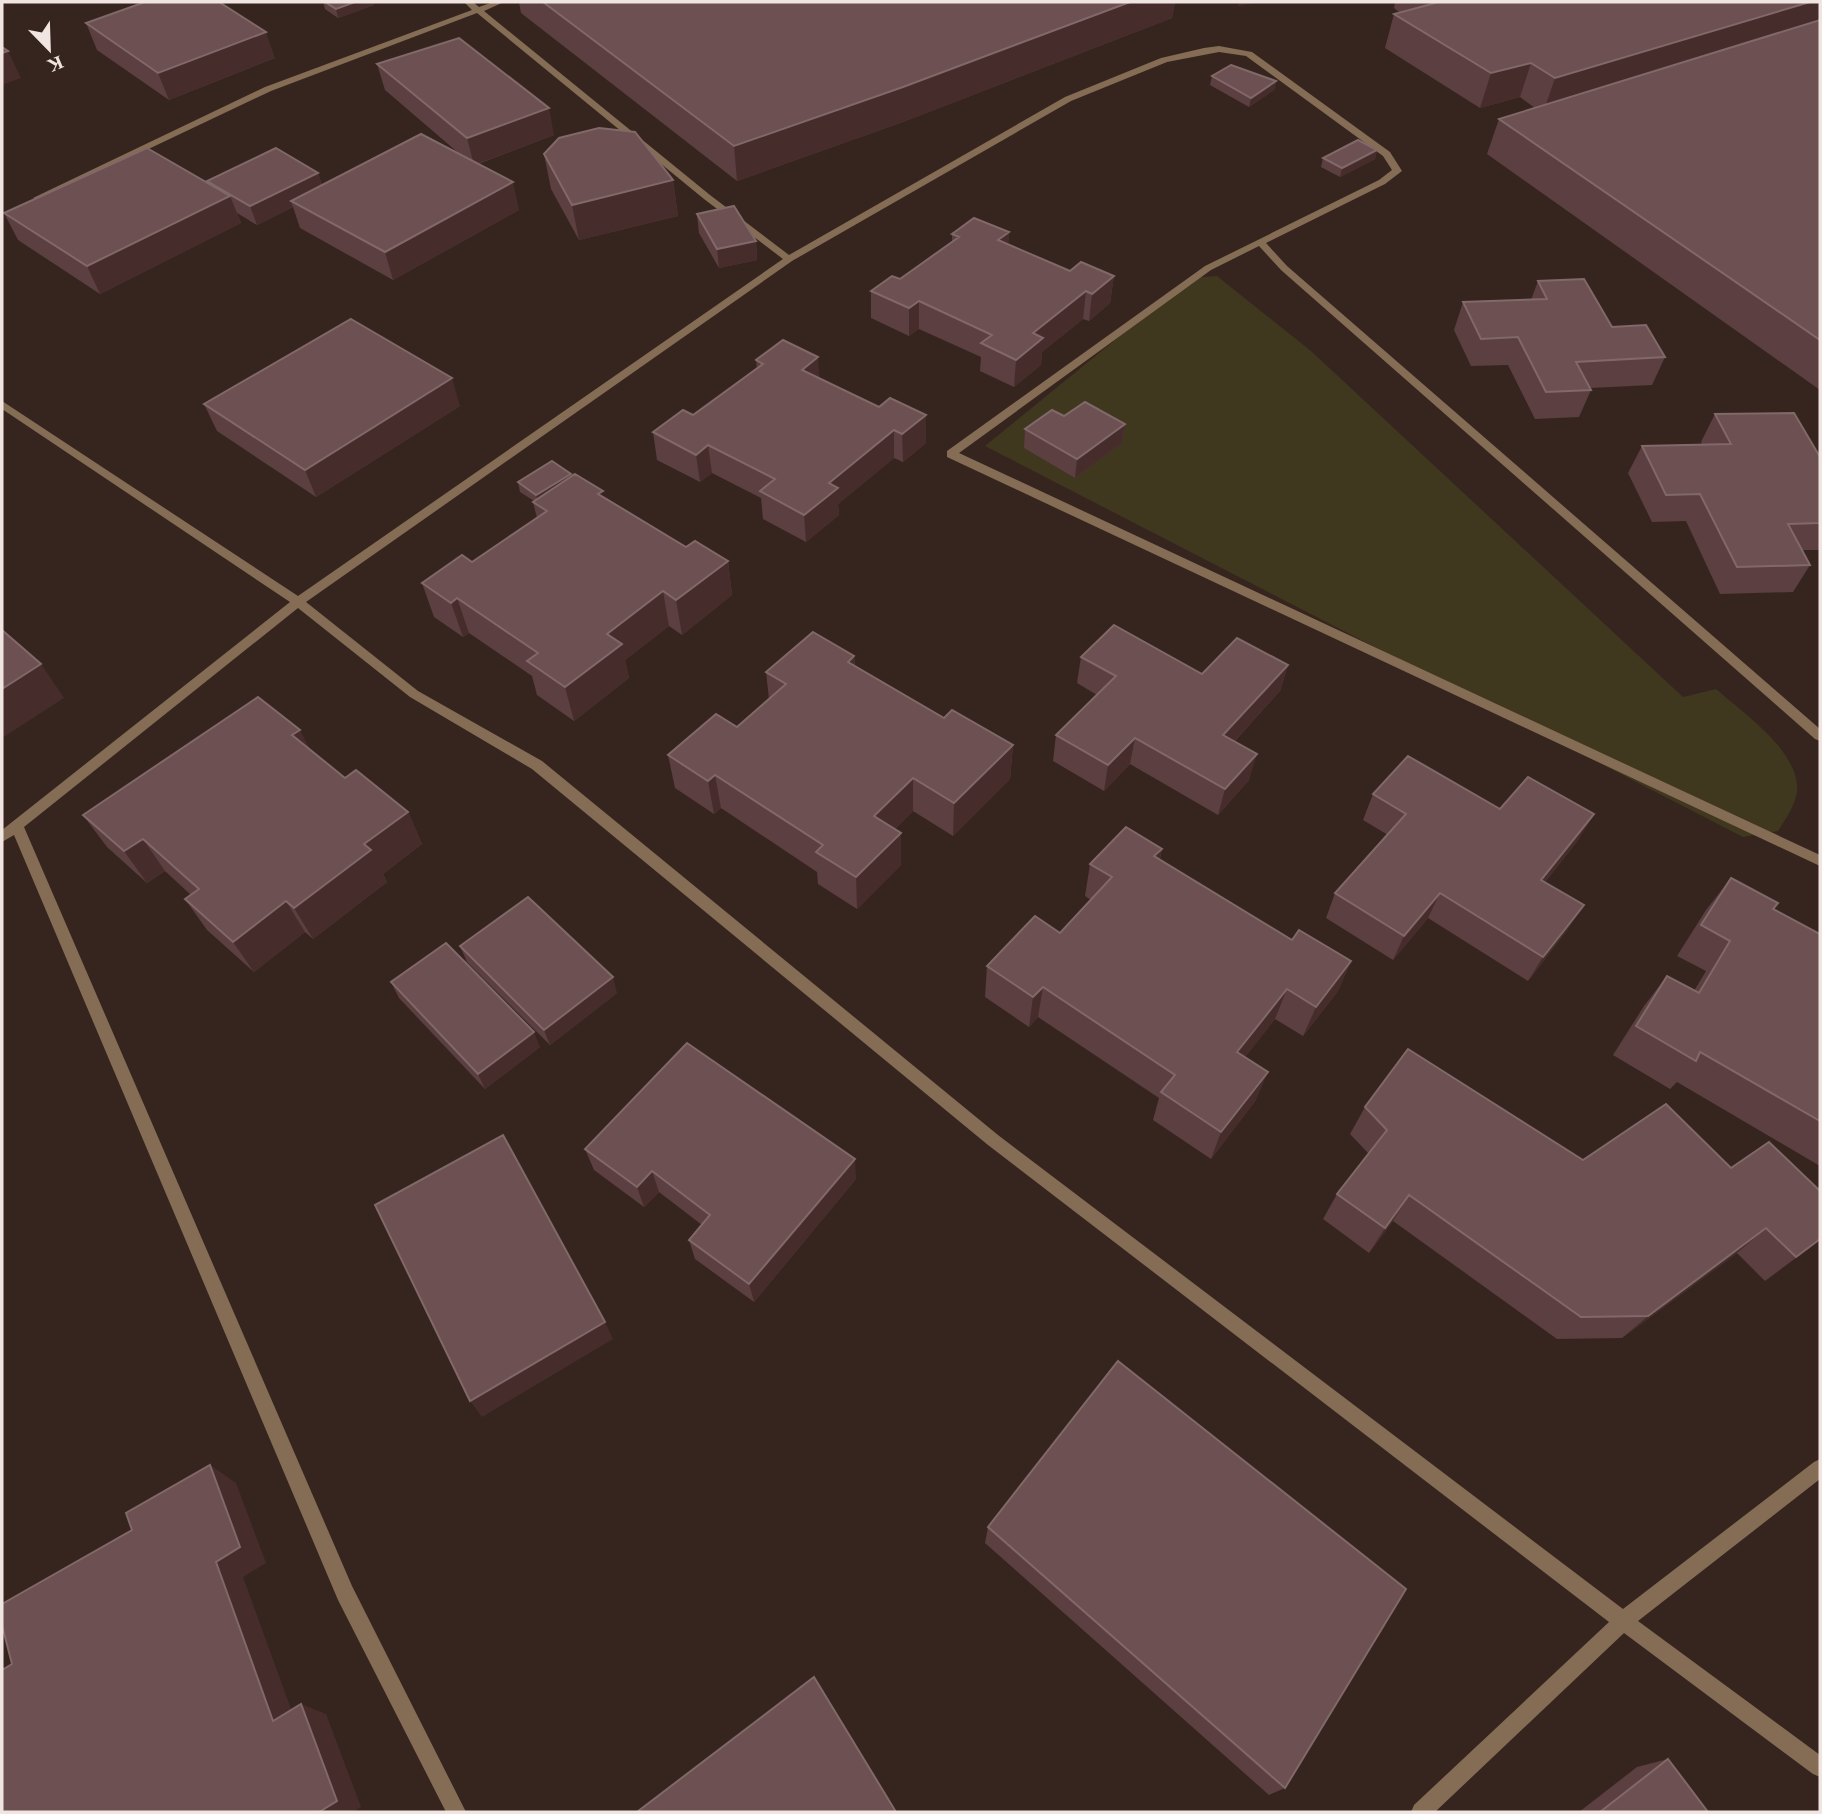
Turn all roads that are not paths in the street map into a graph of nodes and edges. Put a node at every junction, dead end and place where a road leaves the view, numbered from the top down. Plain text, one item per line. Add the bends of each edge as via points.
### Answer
1 (468, 2) edge
2 (500, 2) edge
3 (479, 9) junction
4 (26, 204) edge
5 (1260, 242) junction
6 (789, 259) junction
7 (2, 404) edge
8 (298, 602) junction
9 (1820, 736) edge
10 (17, 825) junction
11 (2, 837) edge
12 (1820, 861) edge
13 (1820, 1468) edge
14 (1623, 1621) junction
15 (1820, 1767) edge
16 (456, 1812) edge
17 (1421, 1812) edge

1 - 3 street
2 - 3 street
3 - 4 street via 268,89
3 - 6 street
5 - 6 street via 1397,171 1387,154 1249,54 1219,49 1164,60 1068,99
5 - 9 street via 1284,268
5 - 12 street via 1208,268 951,454
6 - 8 street
7 - 8 street
8 - 10 street
8 - 14 street via 414,694 537,765 993,1140
10 - 11 street
10 - 16 street via 345,1593
13 - 14 street
14 - 15 street
14 - 17 street

